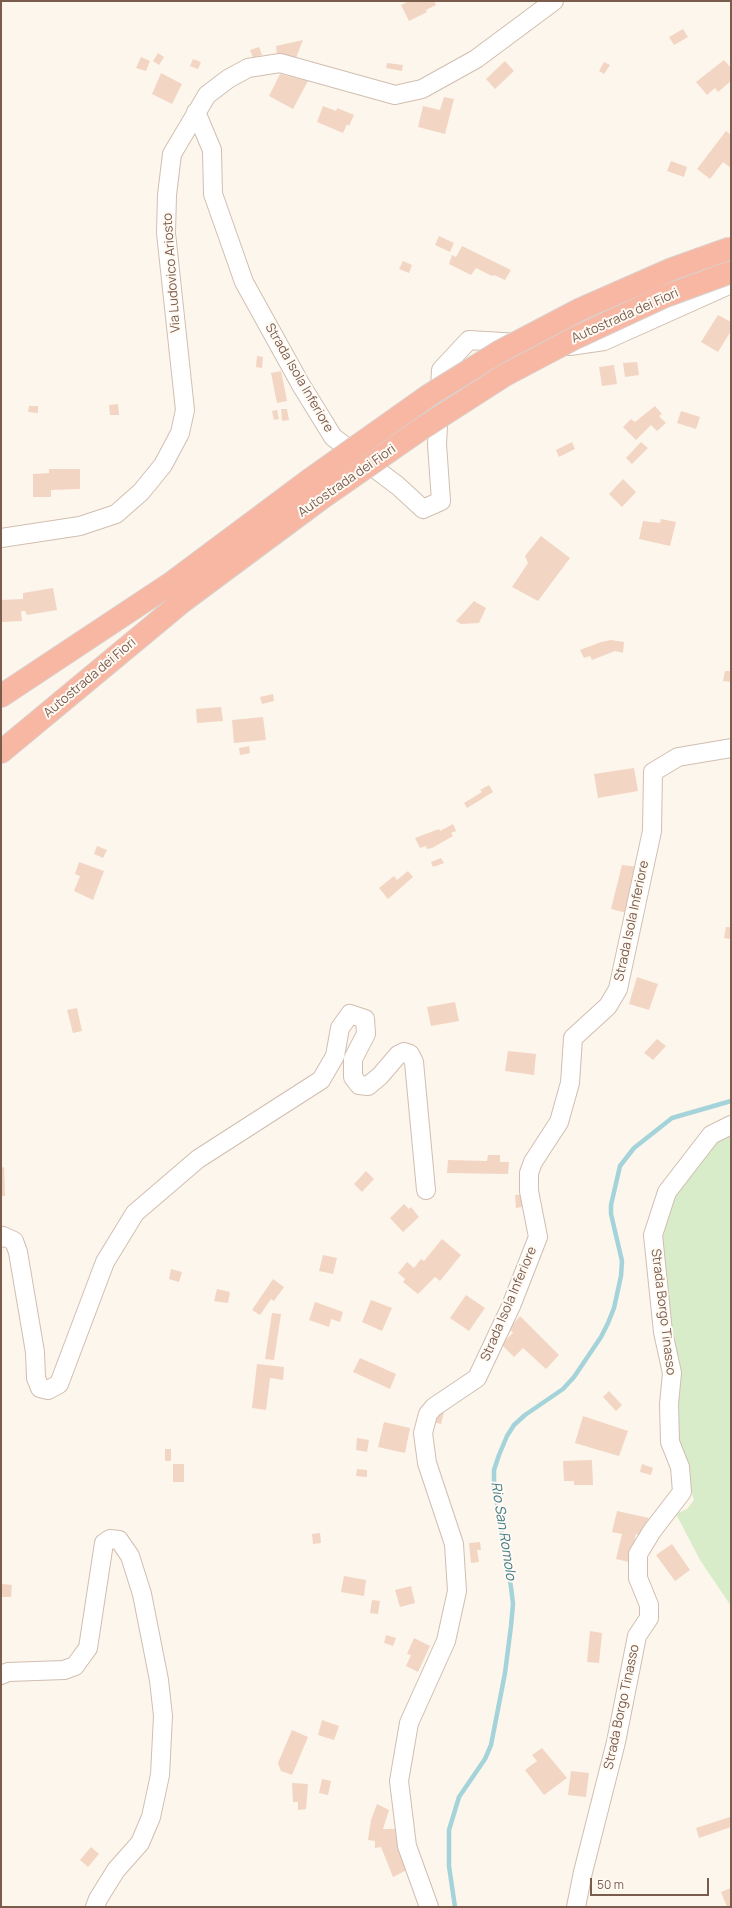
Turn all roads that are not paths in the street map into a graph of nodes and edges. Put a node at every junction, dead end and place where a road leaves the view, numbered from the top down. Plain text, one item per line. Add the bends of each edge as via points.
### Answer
1 (554, 1) edge
2 (196, 112) junction
3 (731, 248) edge
4 (731, 272) edge
5 (731, 284) edge
6 (1, 538) edge
7 (1, 696) edge
8 (731, 748) edge
9 (1, 752) edge
10 (731, 1125) edge
11 (426, 1190) dead end
12 (1, 1238) edge
13 (1, 1675) edge
14 (94, 1907) edge
15 (429, 1907) edge
16 (576, 1907) edge

1 - 2 street, Via Ludovico Ariosto via 476,59 422,89 395,95 280,63 248,68 228,79 207,95
2 - 5 street, Strada Isola Inferiore via 212,150 213,194 244,282 301,385 333,437 398,486 423,509 441,501 437,444 441,370 469,340 570,346 604,341
2 - 6 street, Via Ludovico Ariosto via 172,154 167,195 166,233 185,410 180,434 164,465 142,492 116,514 80,526
3 - 7 highway, Autostrada dei Fiori, bridge via 672,269 581,309 498,352 428,396 170,584
4 - 9 highway, Autostrada dei Fiori, bridge via 663,298 577,337 505,376 421,429 319,500 183,601
8 - 15 street, Strada Isola Inferiore via 678,757 653,772 652,830 618,989 608,1006 573,1038 570,1083 559,1122 533,1162 529,1173 529,1191 538,1237 511,1306 477,1378 434,1407 428,1414 423,1433 427,1463 454,1544 457,1591 446,1641 409,1723 399,1781 407,1846
10 - 16 street, Strada Borgo Tinasso via 711,1135 667,1192 653,1235 664,1332 672,1373 669,1404 670,1442 680,1467 682,1492 638,1554 638,1578 649,1604 649,1618 637,1636 616,1742
11 - 12 street via 414,1062 410,1054 404,1052 368,1086 358,1085 352,1077 353,1059 366,1034 365,1019 350,1014 340,1028 335,1056 321,1080 198,1159 135,1213 105,1262 59,1384 48,1390 40,1388 36,1378 35,1352 18,1252 14,1241 3,1236
13 - 14 street via 8,1672 64,1670 75,1666 88,1648 104,1543 110,1539 119,1540 130,1556 142,1594 159,1680 163,1716 160,1775 151,1817 140,1843 116,1870

